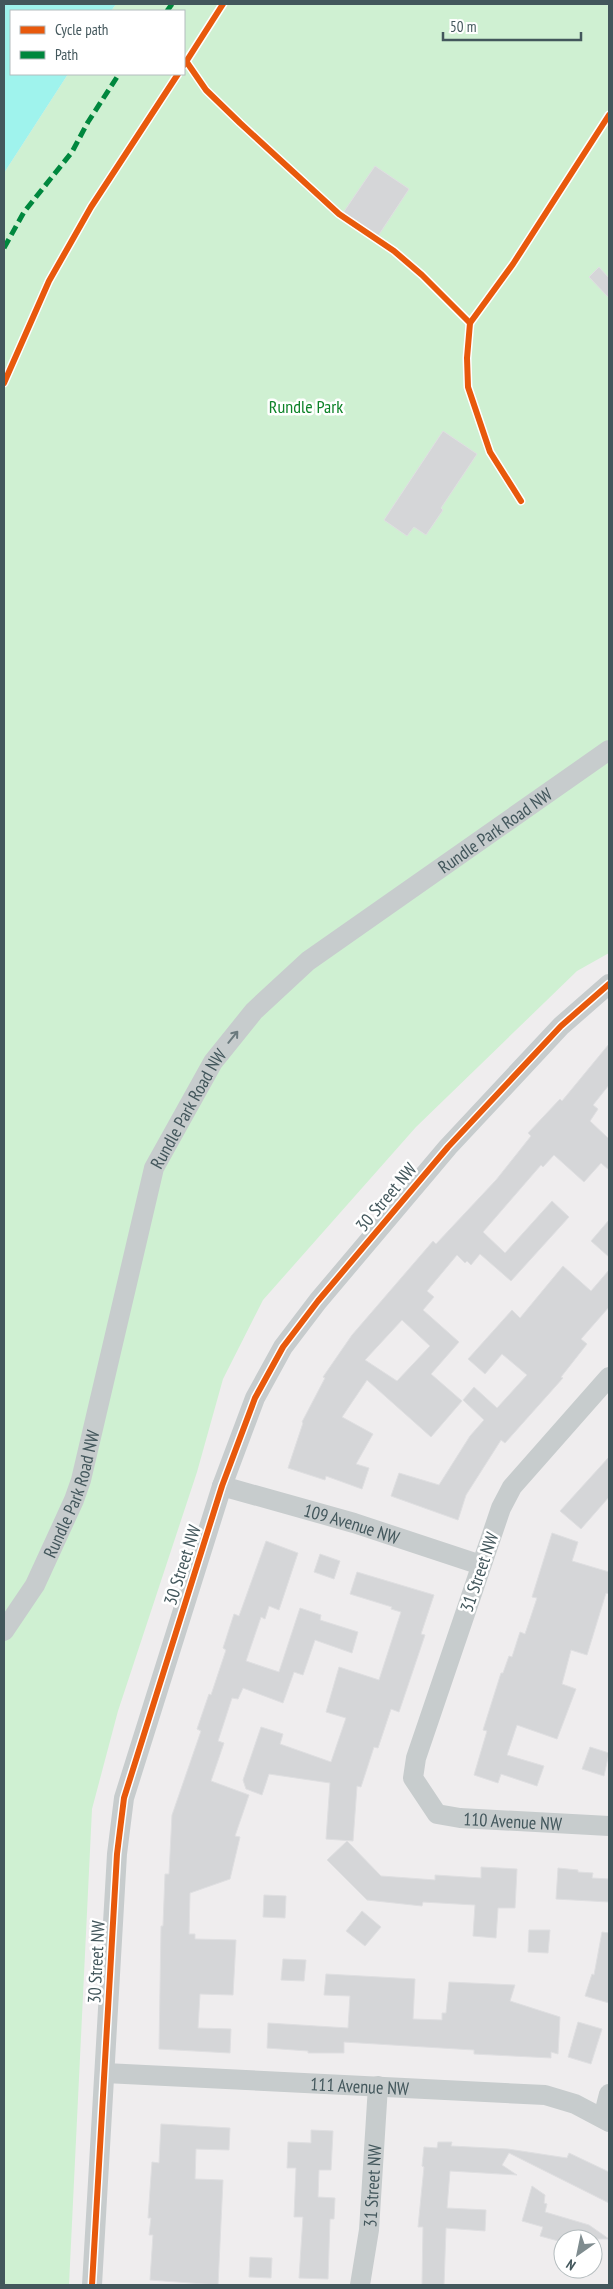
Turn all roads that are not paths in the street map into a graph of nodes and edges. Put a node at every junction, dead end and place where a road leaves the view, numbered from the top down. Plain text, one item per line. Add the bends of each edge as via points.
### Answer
1 (609, 750) edge
2 (609, 984) edge
3 (609, 1377) edge
4 (222, 1486) junction
5 (481, 1565) junction
6 (4, 1631) edge
7 (424, 1798) joint
8 (609, 1826) edge
9 (105, 2073) junction
10 (378, 2086) junction
11 (609, 2094) edge
12 (606, 2120) edge
13 (92, 2285) edge
14 (360, 2285) edge

6 -> 1 street, Rundle Park Road NW via 35,1585 71,1508 81,1480 154,1168 213,1062 254,1011 308,961
2 - 4 street, 30 Street NW via 561,1026 448,1148 318,1301 283,1347 255,1398
3 - 5 street, 31 Street NW via 512,1487
4 - 5 street, 109 Avenue NW via 354,1523
4 - 9 street, 30 Street NW via 124,1798 117,1854
5 - 7 street, 31 Street NW via 416,1758 413,1778
7 - 8 street, 110 Avenue NW via 437,1814 460,1818
9 - 10 street, 111 Avenue NW
9 - 13 street, 30 Street NW
10 - 12 street, 111 Avenue NW via 545,2095 575,2104
10 - 14 street, 31 Street NW via 369,2230
11 - 12 street

